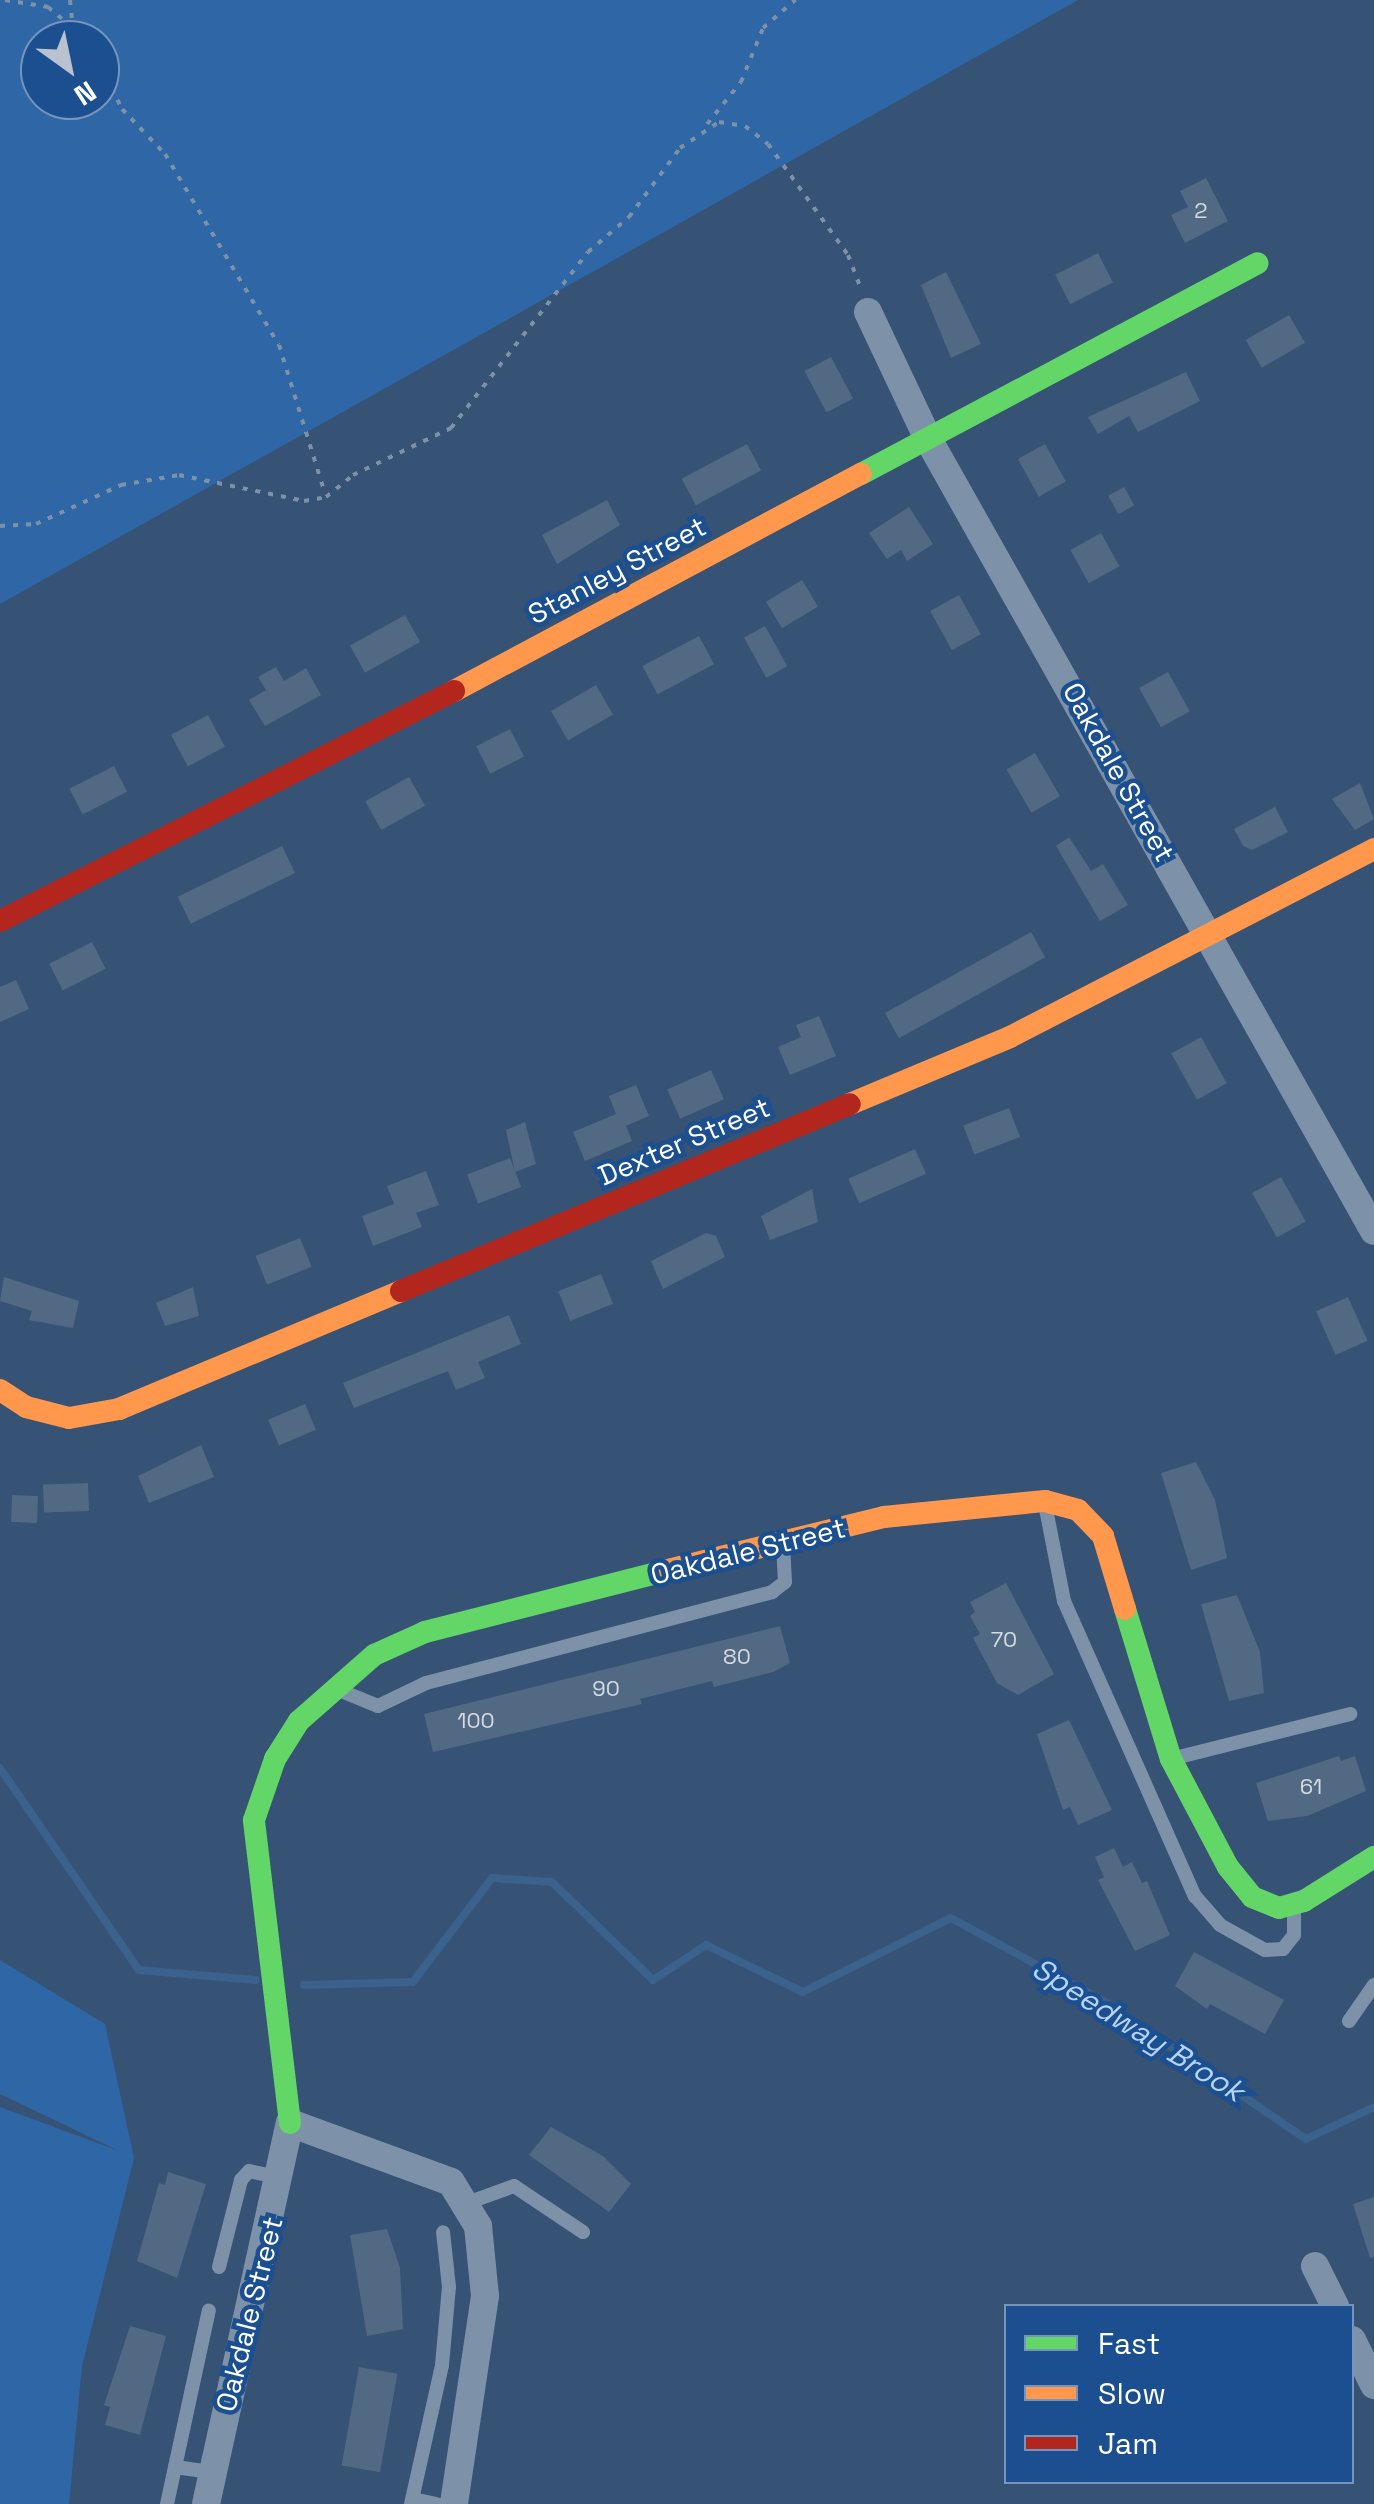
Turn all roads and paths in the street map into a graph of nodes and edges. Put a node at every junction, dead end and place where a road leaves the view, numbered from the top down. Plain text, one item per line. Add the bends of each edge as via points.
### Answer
1 (5, 0) edge
2 (794, 0) edge
3 (70, 20) edge
4 (120, 106) edge
5 (704, 128) junction
6 (1258, 263) dead end
7 (868, 312) joint
8 (928, 437) junction
9 (326, 496) junction
10 (0, 526) edge
11 (1374, 848) edge
12 (0, 921) edge
13 (1210, 934) junction
14 (1373, 1228) edge
15 (0, 1390) edge
16 (1045, 1502) junction
17 (783, 1541) junction
18 (334, 1688) junction
19 (1350, 1714) dead end
20 (1171, 1759) junction
21 (1184, 1786) junction
22 (1152, 1798) junction
23 (1374, 1857) edge
24 (1294, 1904) junction
25 (1374, 1985) edge
26 (1349, 2021) dead end
27 (290, 2123) junction
28 (282, 2178) junction
29 (467, 2203) junction
30 (443, 2232) dead end
31 (583, 2232) dead end
32 (1315, 2266) dead end
33 (219, 2267) dead end
34 (1334, 2304) edge
35 (209, 2310) dead end
36 (1354, 2344) edge
37 (442, 2354) junction
38 (479, 2358) junction
39 (1374, 2385) edge
40 (175, 2467) junction
41 (211, 2472) junction
42 (412, 2501) edge
43 (167, 2504) edge
44 (206, 2504) edge
45 (436, 2504) edge
46 (454, 2504) edge

1 - 3 path via 48,6
2 - 5 path via 763,28 742,82
4 - 9 path via 165,154 279,345
5 - 7 path via 745,126 768,144 848,255
5 - 9 path via 629,217 588,252 451,428 353,474
6 - 8 street, Stanley Street
7 - 8 street, Oakdale Street
8 - 12 street, Stanley Street via 454,691
8 - 13 street, Oakdale Street
9 - 10 path via 304,501 253,486 150,478 36,524
11 - 13 street, Dexter Street
13 - 14 street, Oakdale Street
13 - 15 street, Dexter Street via 1010,1037 118,1410 70,1418 26,1407
16 - 17 street, Oakdale Street via 884,1517
16 - 20 street, Oakdale Street via 1078,1510 1102,1536
16 - 22 lane via 1064,1602
17 - 18 street, Oakdale Street via 425,1632 374,1655
17 - 18 lane via 785,1582 772,1592 426,1684 378,1706
18 - 27 street, Oakdale Street via 299,1721 275,1759 254,1820
19 - 20 lane
20 - 21 street, Oakdale Street
21 - 22 lane
21 - 24 street, Oakdale Street via 1252,1898 1279,1908
22 - 24 lane via 1195,1896 1220,1925 1265,1950 1283,1950 1294,1935
23 - 24 street
25 - 26 lane
27 - 28 street, Oakdale Street
27 - 29 street via 451,2182
28 - 33 lane via 249,2171 241,2180
28 - 41 street, Oakdale Street
29 - 31 lane via 514,2186
29 - 38 street via 485,2257
30 - 37 lane via 449,2286
32 - 34 street
35 - 40 lane
36 - 39 street
37 - 38 lane
37 - 42 lane
38 - 46 street
40 - 41 lane
40 - 43 lane
41 - 44 street, Oakdale Street
42 - 45 lane

